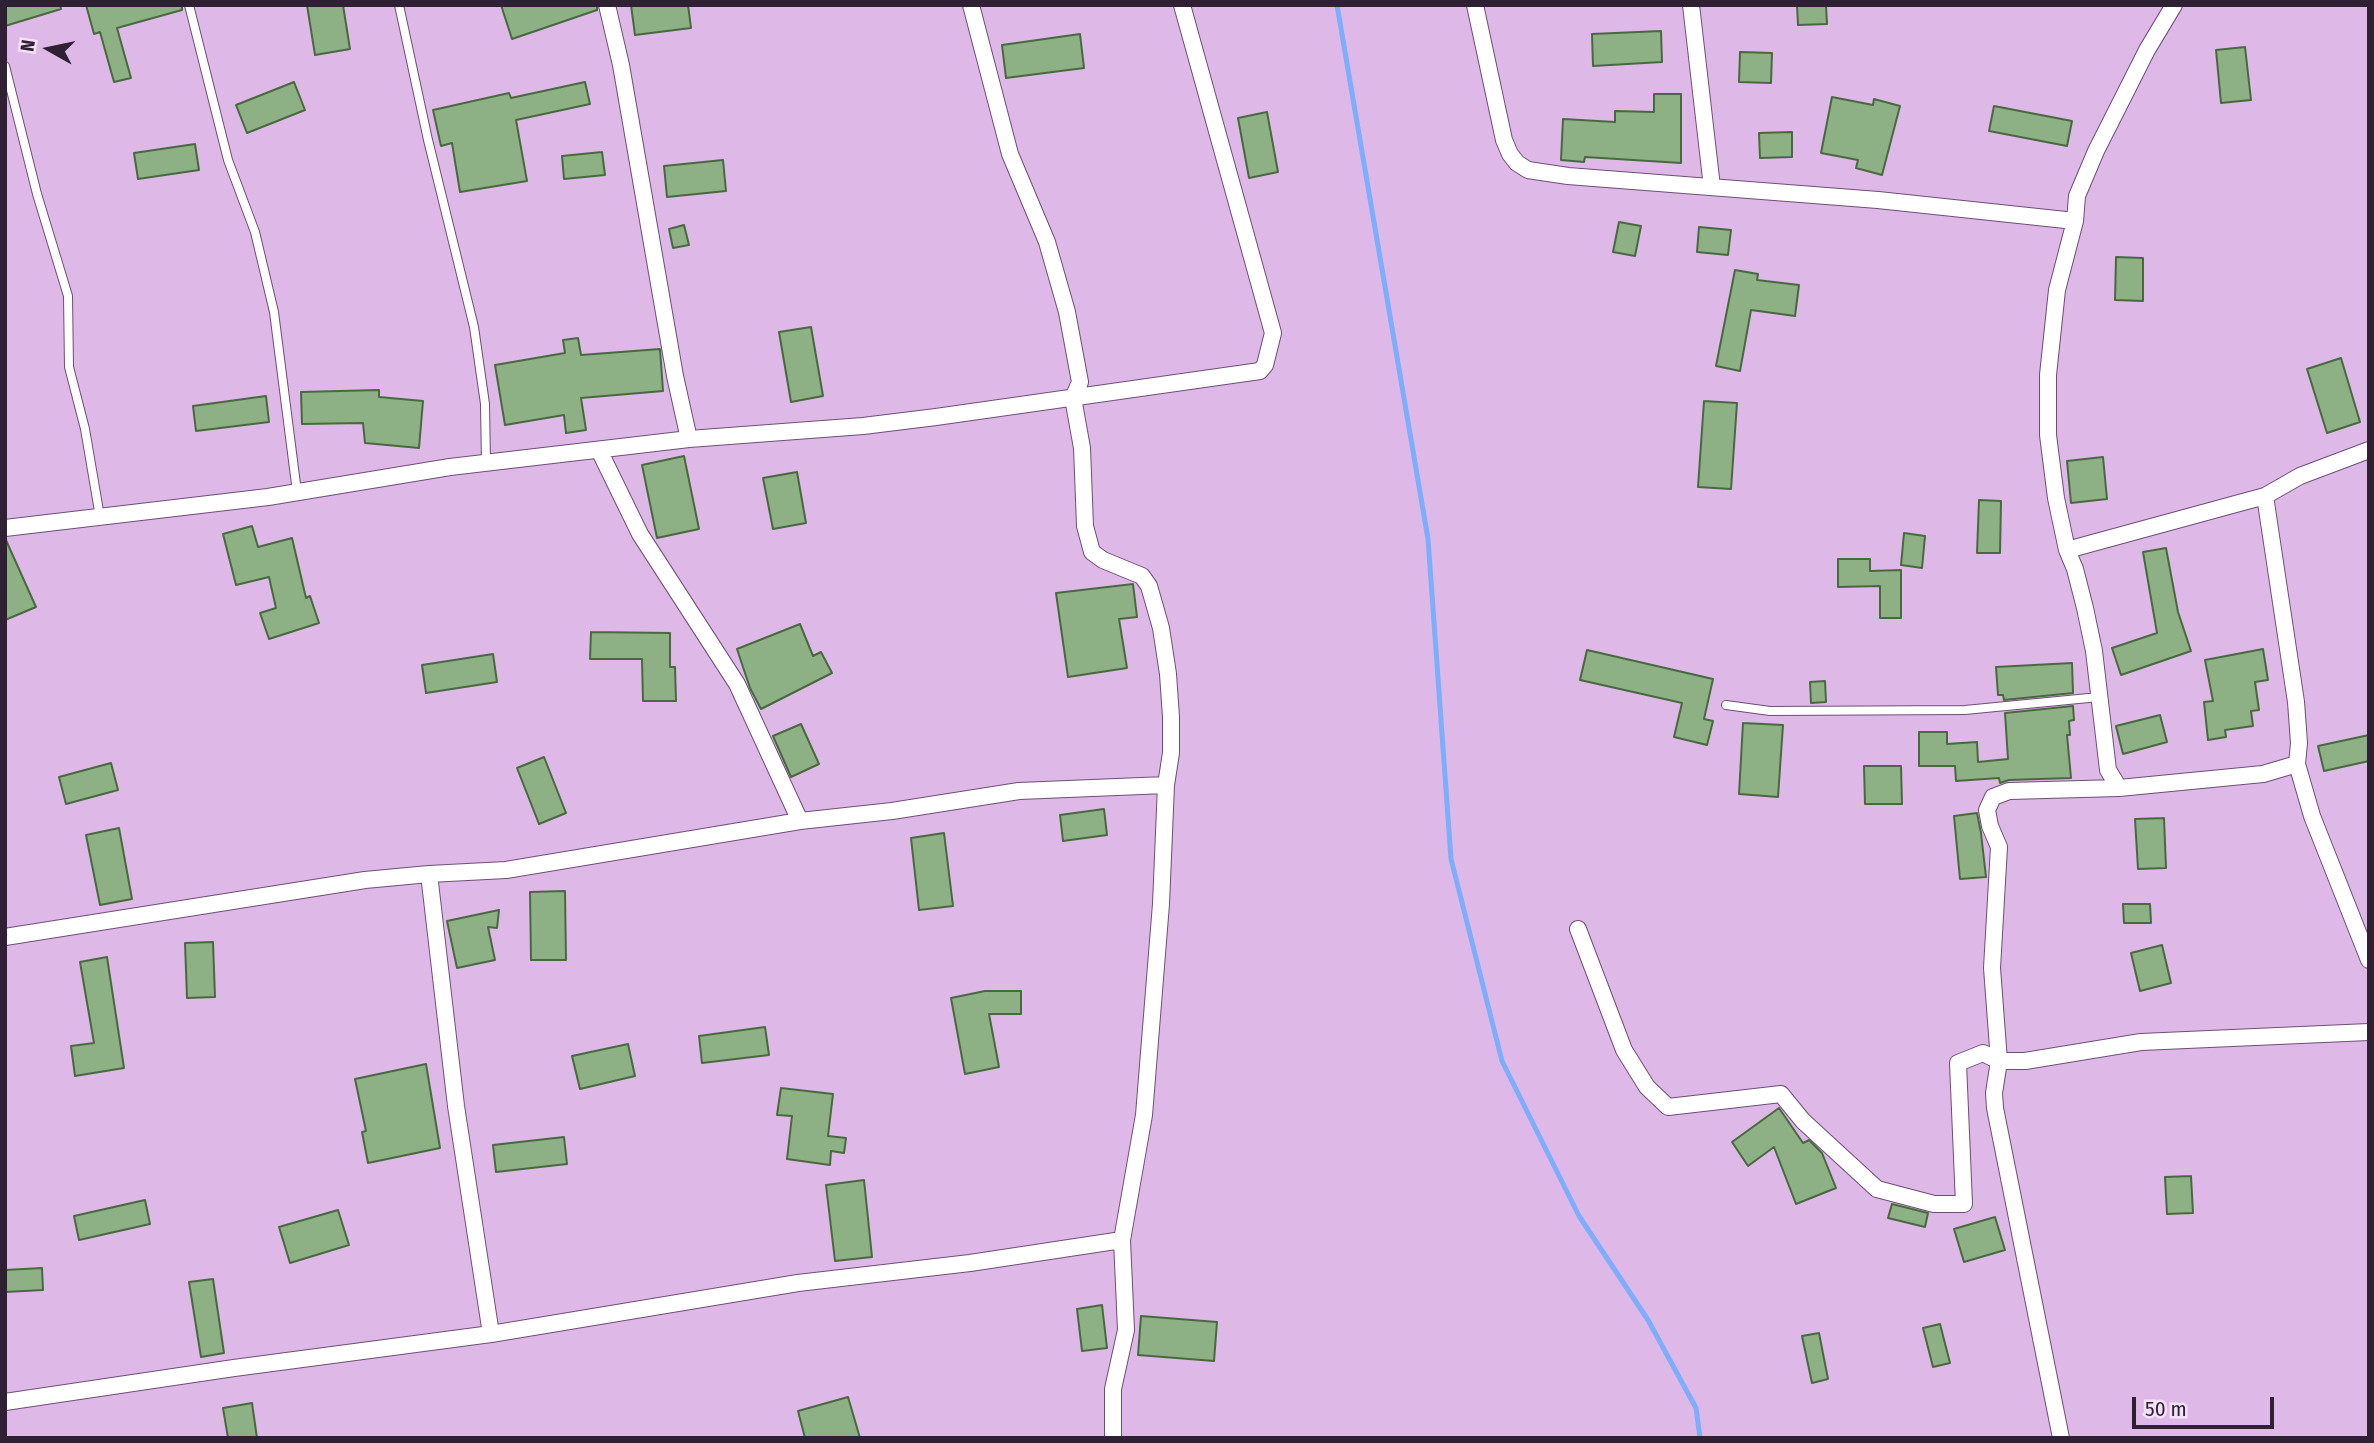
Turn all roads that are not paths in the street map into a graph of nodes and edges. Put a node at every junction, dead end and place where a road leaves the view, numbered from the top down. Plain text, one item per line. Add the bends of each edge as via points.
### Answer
1 (189, 5) edge
2 (399, 5) edge
3 (607, 5) edge
4 (971, 5) edge
5 (1182, 5) edge
6 (1475, 5) edge
7 (1691, 5) edge
8 (2174, 5) edge
9 (5, 66) edge
10 (1712, 187) junction
11 (2075, 221) junction
12 (1073, 398) junction
13 (689, 439) junction
14 (599, 450) junction
15 (2369, 450) edge
16 (486, 463) junction
17 (297, 492) junction
18 (2265, 496) junction
19 (100, 517) junction
20 (5, 528) edge
21 (2067, 550) junction
22 (2099, 697) junction
23 (1726, 705) dead end
24 (2297, 764) junction
25 (1166, 785) junction
26 (2119, 788) junction
27 (800, 821) junction
28 (429, 874) junction
29 (1578, 929) dead end
30 (5, 937) edge
31 (2369, 960) edge
32 (2369, 1032) edge
33 (1999, 1061) junction
34 (1122, 1240) junction
35 (491, 1334) junction
36 (5, 1402) edge
37 (1113, 1438) edge
38 (2061, 1438) edge

1 - 17 lane via 228,160 255,232 274,312
2 - 16 lane via 474,327 485,404
3 - 13 street
4 - 12 street via 1010,154 1047,242 1067,312 1080,382
5 - 12 street via 1273,333 1265,365 1260,371
6 - 10 street via 1504,140 1517,163 1528,170 1567,176
7 - 10 street
8 - 11 street via 2096,150 2077,196
9 - 19 lane via 68,296 69,367
10 - 11 street
11 - 21 street via 2057,290 2048,375 2048,435
12 - 13 street via 863,426
12 - 25 street via 1082,448 1085,526 1092,551 1142,576 1157,610 1171,716
13 - 14 street
14 - 16 street
14 - 27 street via 640,534 737,684
15 - 18 street via 2300,476
16 - 17 street
17 - 19 street
18 - 21 street
18 - 24 street via 2296,702
19 - 20 street
21 - 22 street via 2085,608
22 - 23 lane via 1965,710 1770,711
22 - 26 street via 2108,770
24 - 26 street via 2263,774
24 - 31 street via 2312,816
25 - 27 street via 1019,791
25 - 34 street via 1144,1115
26 - 33 street via 2009,791 1993,797 1987,810 1999,847 1992,968
27 - 28 street via 506,870
28 - 30 street
28 - 35 street via 456,1106
29 - 33 street via 1624,1050 1647,1087 1668,1107 1781,1094 1803,1121 1877,1188 1934,1204 1964,1204 1958,1063 1983,1052
32 - 33 street via 2141,1042
33 - 38 street via 1994,1093 1997,1120
34 - 35 street via 798,1283
34 - 37 street via 1126,1330 1113,1389
35 - 36 street

